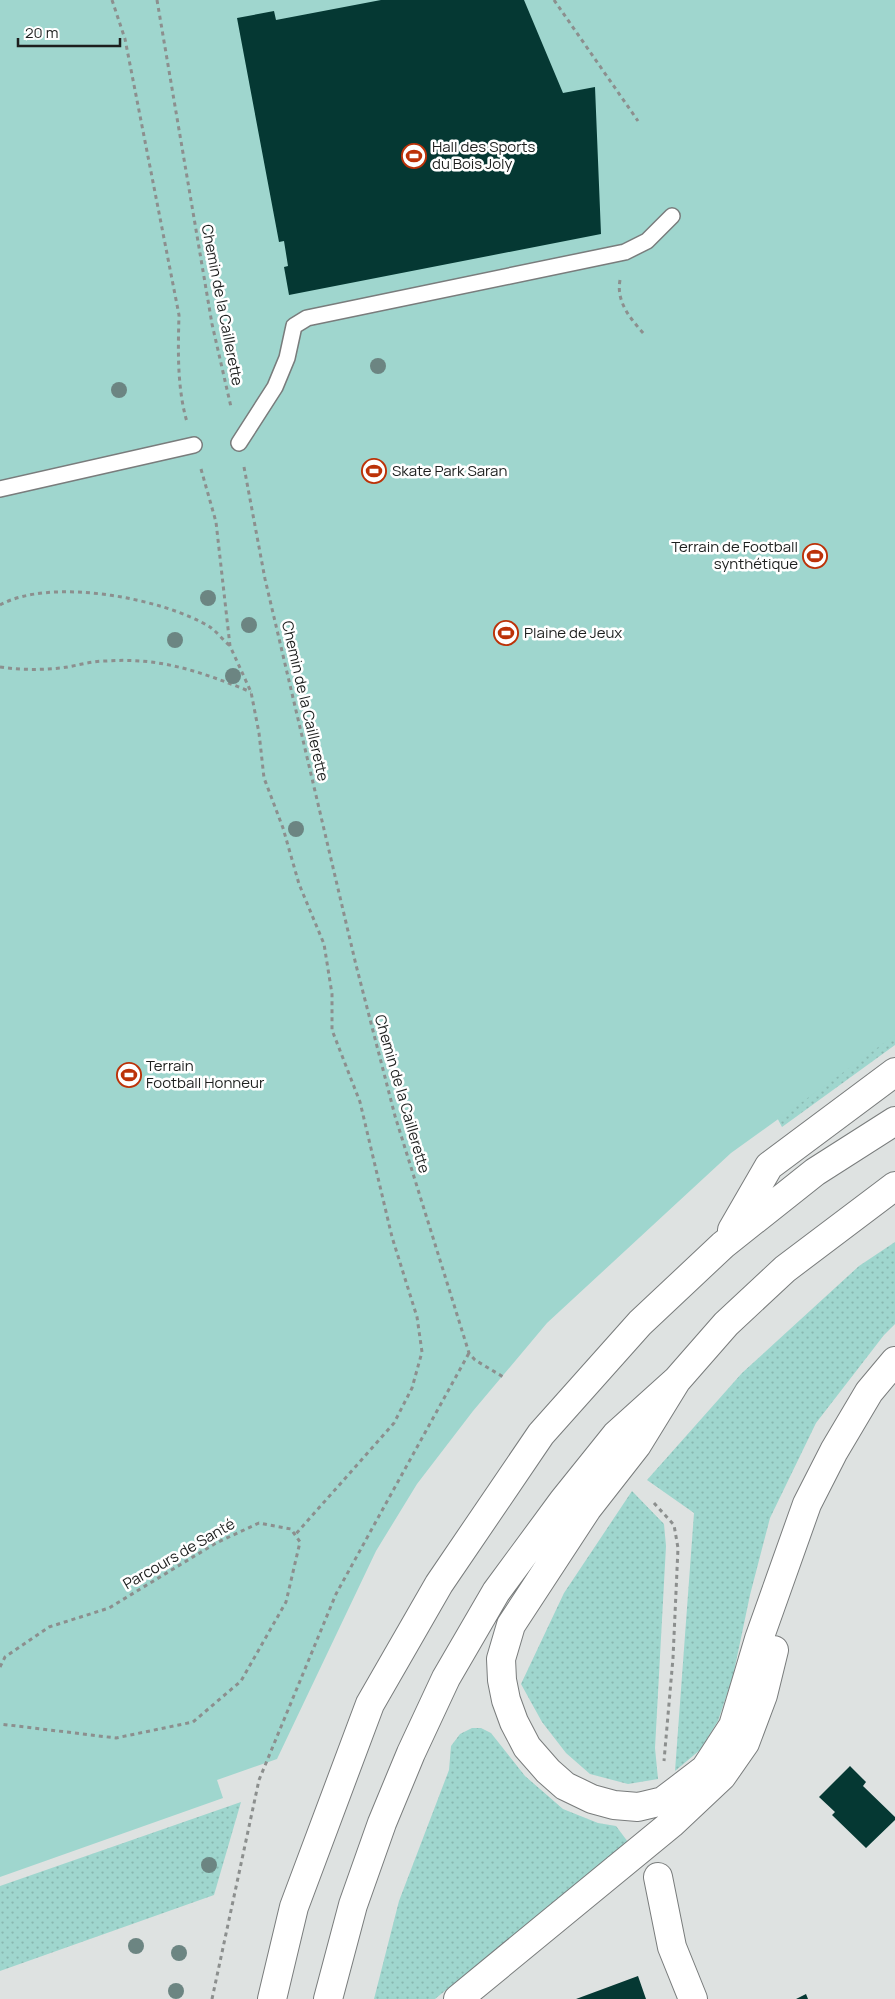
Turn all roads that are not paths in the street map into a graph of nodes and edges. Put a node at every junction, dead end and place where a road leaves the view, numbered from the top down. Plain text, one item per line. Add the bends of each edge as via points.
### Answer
1 (672, 216) dead end
2 (239, 443) road end
3 (194, 445) road end
4 (0, 489) edge
5 (895, 1072) edge
6 (895, 1121) edge
7 (895, 1186) edge
8 (723, 1245) junction
9 (895, 1361) edge
10 (677, 1380) junction
11 (789, 1552) junction
12 (658, 1877) dead end
13 (272, 1999) edge
14 (328, 1999) edge
15 (458, 1999) edge
16 (693, 1999) edge

1 - 2 lane via 647,241 625,252 307,318 294,326 287,358 275,387
3 - 4 lane
5 - 8 main road via 769,1166
6 - 8 main road via 815,1172
7 - 10 main road via 785,1269 726,1324
8 - 13 main road via 640,1323 541,1434 440,1584 370,1704 294,1907
9 - 11 main road via 869,1392 834,1450 807,1504
10 - 11 main road via 638,1445 587,1509 511,1625 501,1659 502,1680 514,1722 527,1747 565,1786 592,1799 638,1807 670,1796 706,1769 733,1726
10 - 14 main road via 616,1435 562,1501 496,1592 446,1678 382,1822 353,1905
11 - 15 main road via 774,1651 763,1695 745,1744 722,1776 671,1824
12 - 16 main road via 672,1947

